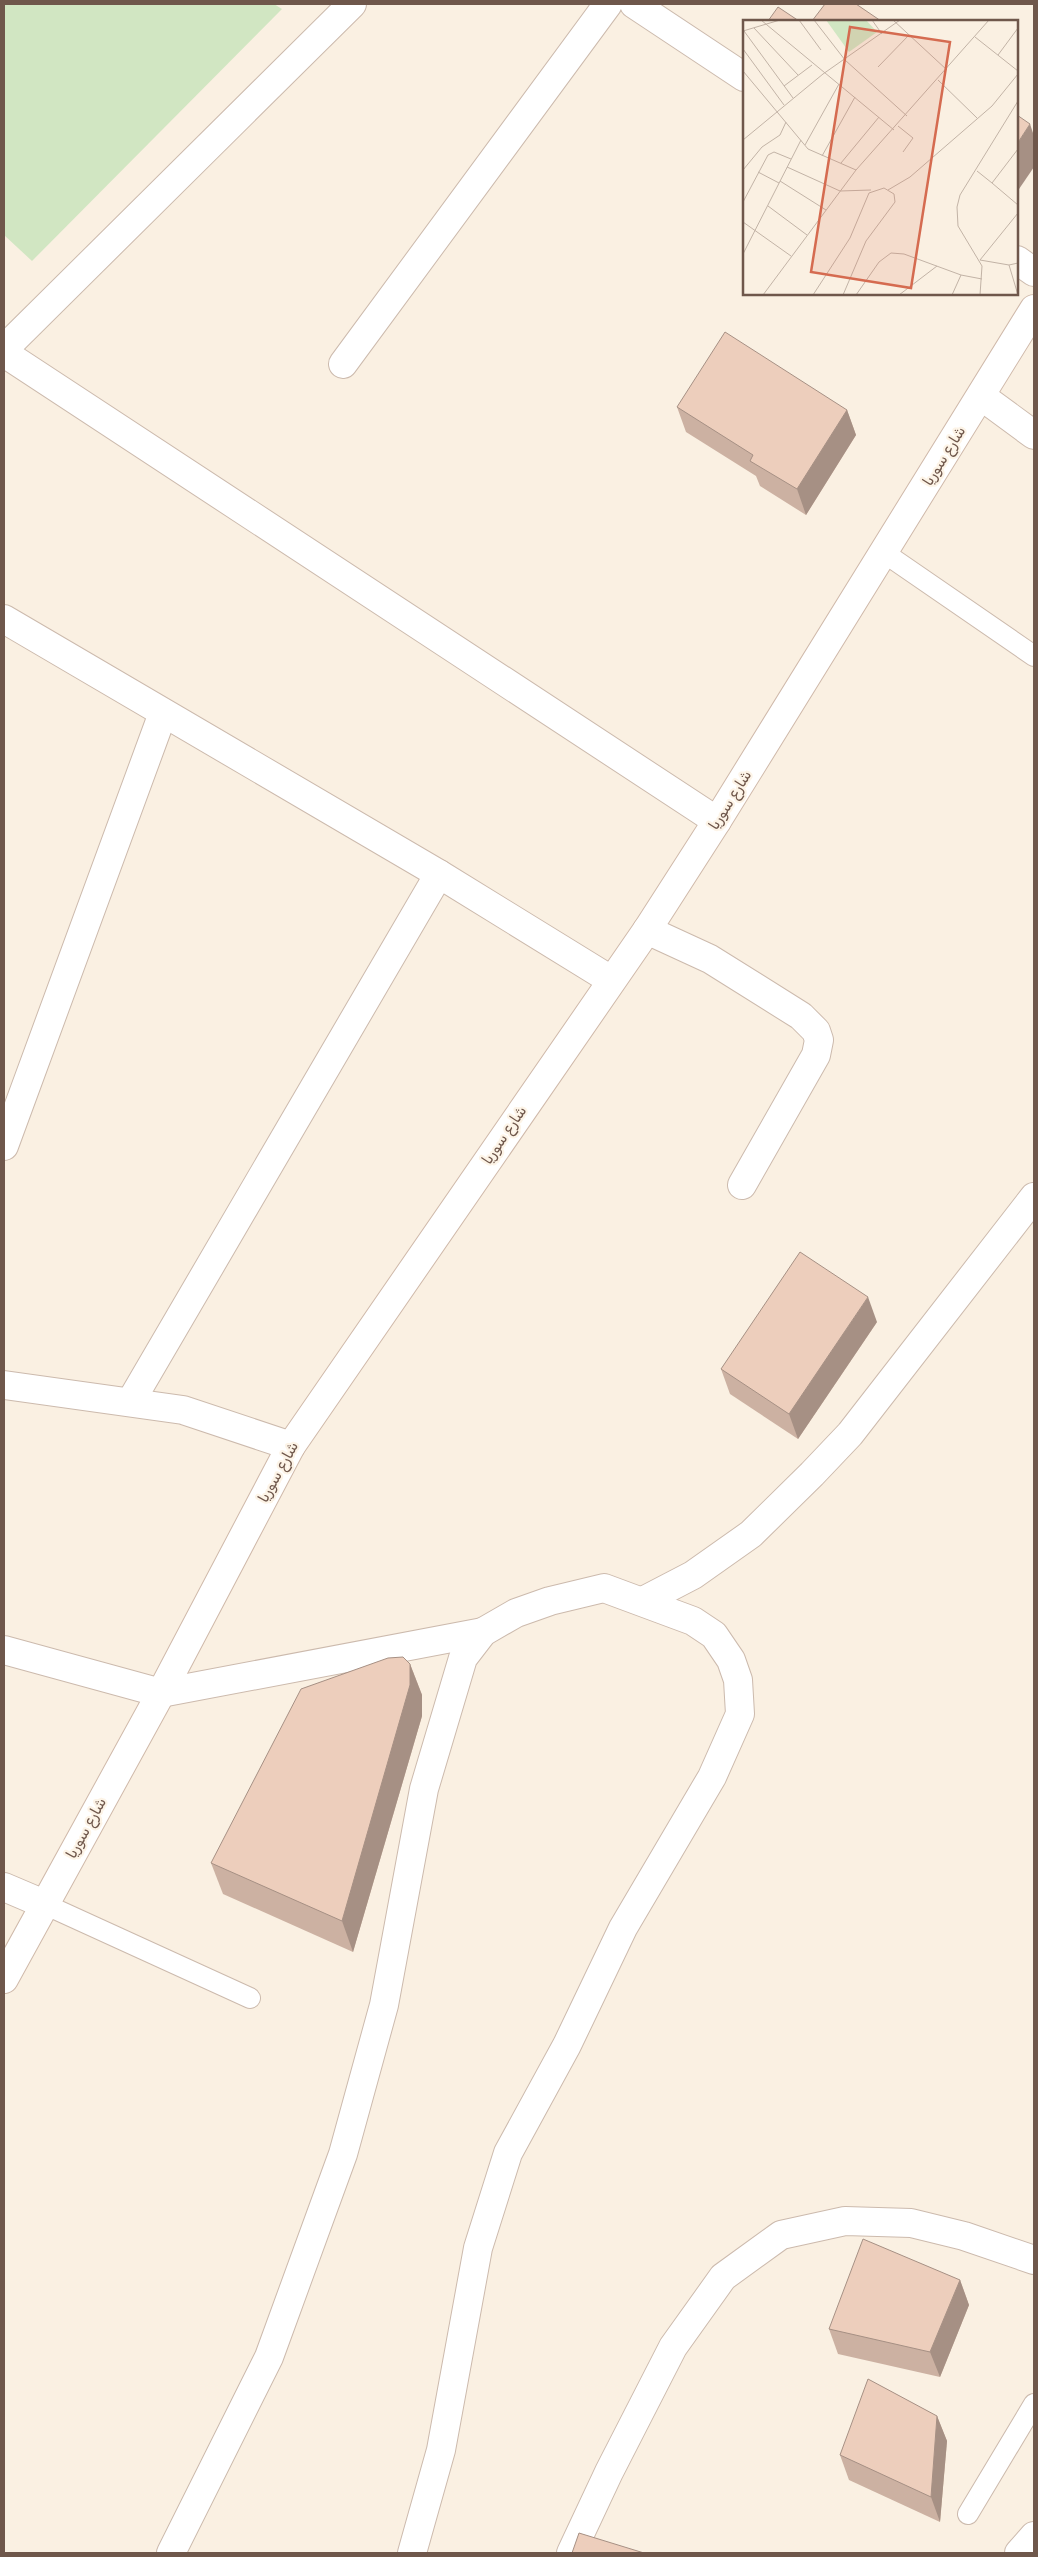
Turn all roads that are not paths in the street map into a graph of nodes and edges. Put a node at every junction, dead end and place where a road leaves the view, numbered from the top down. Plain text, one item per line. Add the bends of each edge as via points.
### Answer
1 (608, 4) edge
2 (634, 4) edge
3 (336, 9) edge
4 (743, 76) edge
5 (1018, 261) edge
6 (1034, 272) edge
7 (1034, 309) edge
8 (4, 351) edge
9 (343, 364) dead end
10 (980, 396) junction
11 (1034, 435) edge
12 (884, 552) junction
13 (4, 620) edge
14 (1034, 656) edge
15 (163, 713) junction
16 (717, 821) junction
17 (440, 874) junction
18 (647, 930) junction
19 (611, 980) junction
20 (4, 1146) edge
21 (742, 1185) dead end
22 (1034, 1197) edge
23 (4, 1385) edge
24 (131, 1401) junction
25 (291, 1446) junction
26 (643, 1601) junction
27 (483, 1632) junction
28 (4, 1650) edge
29 (161, 1693) junction
30 (4, 1887) edge
31 (44, 1904) junction
32 (4, 1979) edge
33 (250, 1998) dead end
34 (1034, 2260) edge
35 (1034, 2404) edge
36 (968, 2514) dead end
37 (1034, 2536) edge
38 (170, 2553) edge
39 (412, 2553) edge
40 (571, 2553) edge
41 (1019, 2553) edge

1 - 9 street
2 - 4 street
3 - 8 street
5 - 6 street
7 - 10 street, شارع سوريا
8 - 16 street
10 - 11 street
10 - 12 street, شارع سوريا
12 - 14 lane
12 - 16 street, شارع سوريا
13 - 15 street
15 - 17 street
15 - 20 street
16 - 18 street, شارع سوريا
17 - 19 street
17 - 24 street
18 - 19 street, شارع سوريا
18 - 21 street via 710,959 801,1016 816,1031 819,1040 816,1055
19 - 25 street, شارع سوريا
22 - 26 street via 850,1434 812,1474 751,1534 693,1575
23 - 24 street
24 - 25 street via 183,1410
25 - 29 street, شارع سوريا
26 - 27 street via 604,1588 516,1613
26 - 39 street via 693,1621 714,1635 731,1660 738,1680 740,1714 712,1777 623,1928 567,2045 508,2153 478,2248 441,2450
27 - 29 street
27 - 38 street via 463,1658 424,1789 384,2005 343,2154 269,2357
28 - 29 street
29 - 31 street, شارع سوريا
30 - 31 street
31 - 32 street, شارع سوريا
31 - 33 lane
34 - 40 street via 964,2236 912,2223 845,2221 781,2235 724,2277 673,2347
35 - 36 lane
37 - 41 street

